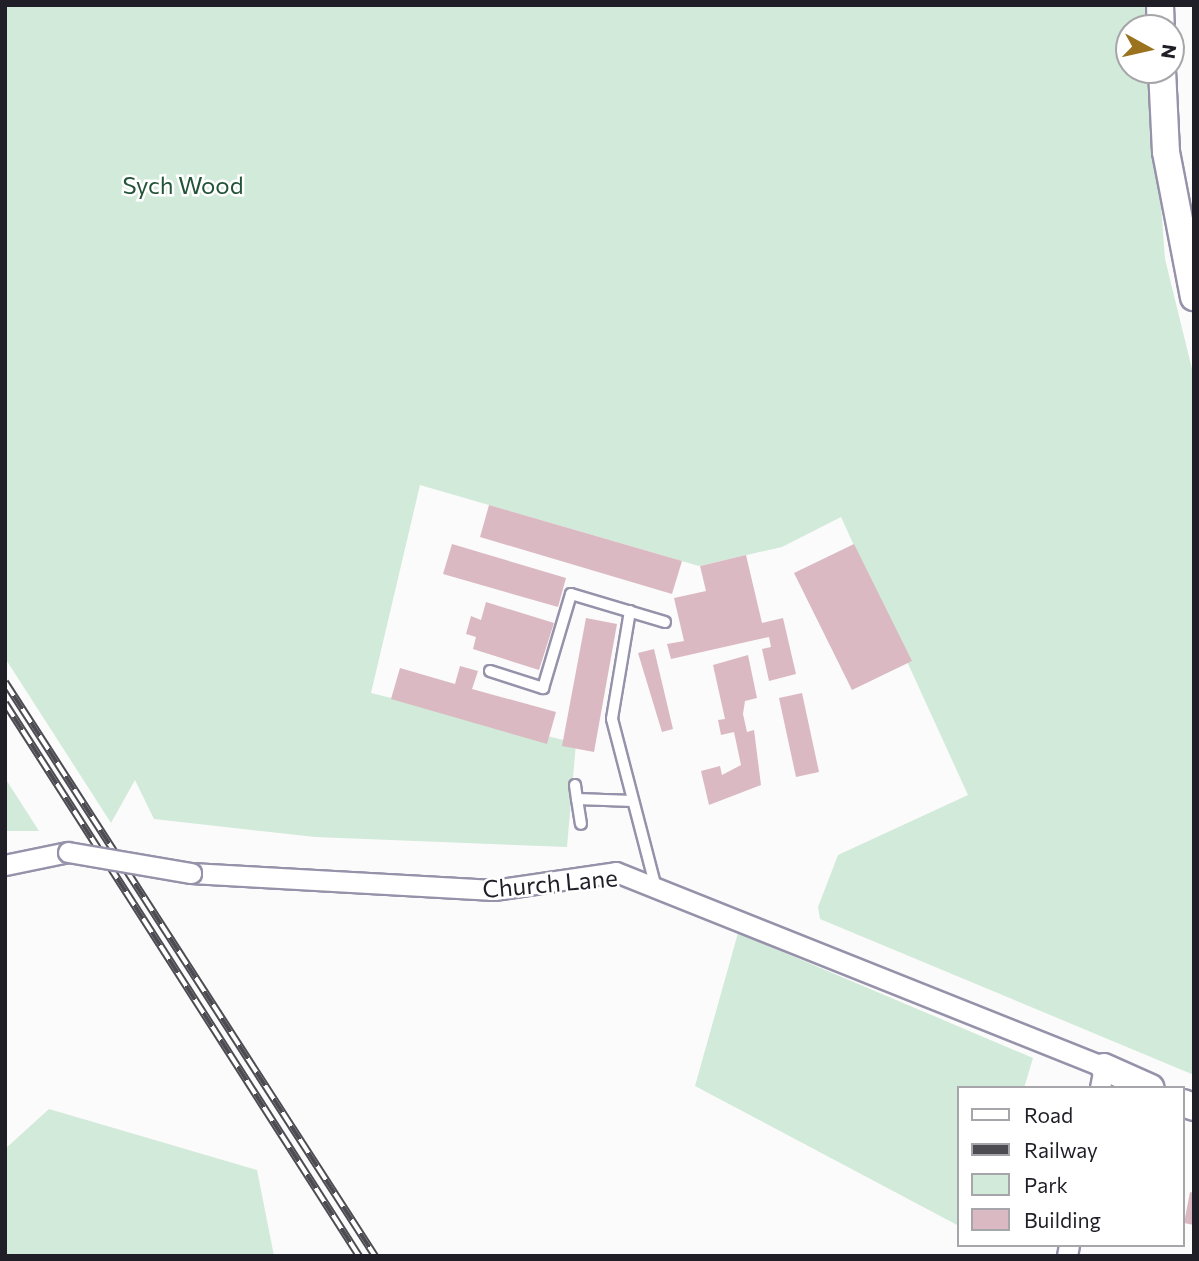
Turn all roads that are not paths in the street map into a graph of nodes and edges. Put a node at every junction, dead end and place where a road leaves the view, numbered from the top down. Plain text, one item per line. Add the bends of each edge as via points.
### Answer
1 (1163, 84) edge
2 (1194, 297) edge
3 (630, 611) junction
4 (665, 622) dead end
5 (490, 671) dead end
6 (575, 785) dead end
7 (577, 799) junction
8 (633, 801) junction
9 (581, 824) dead end
10 (5, 865) edge
11 (655, 884) junction
12 (1102, 1077) edge
13 (1142, 1086) edge

1 - 2 street via 1166,152
3 - 4 lane
3 - 5 lane via 571,594 543,688
3 - 8 lane via 612,719
6 - 7 lane
7 - 8 lane
7 - 9 lane
8 - 11 lane
10 - 11 street, Church Lane, bridge via 68,852 191,873 269,873 419,890 494,890 617,872
11 - 12 street, Church Lane
12 - 13 street, Church Lane

